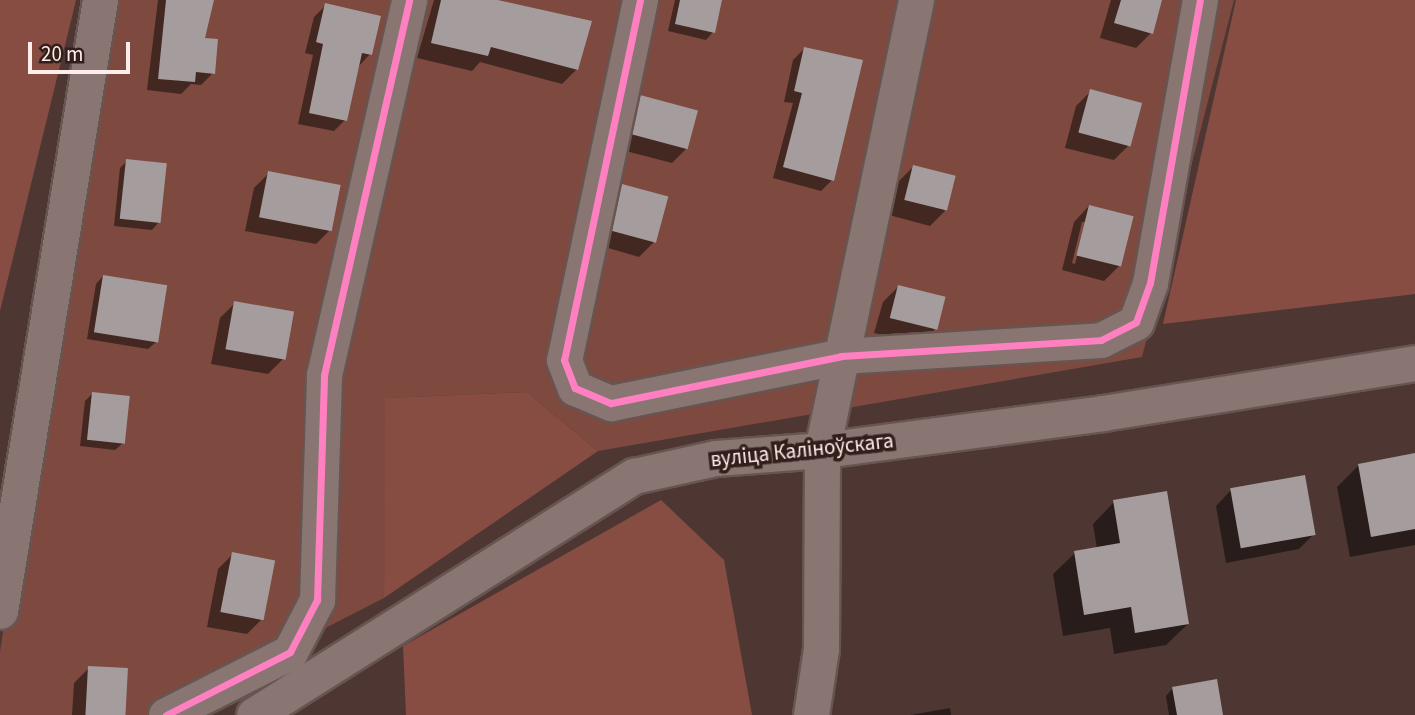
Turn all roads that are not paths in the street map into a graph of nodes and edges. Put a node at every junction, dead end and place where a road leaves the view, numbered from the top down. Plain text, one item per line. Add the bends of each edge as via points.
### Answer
1 (100, 0) edge
2 (409, 0) edge
3 (640, 0) edge
4 (916, 0) edge
5 (1200, 0) edge
6 (841, 356) junction
7 (1415, 363) edge
8 (822, 450) junction
9 (0, 611) edge
10 (166, 715) edge
11 (254, 715) edge
12 (811, 715) edge

1 - 9 street
2 - 10 street via 324,375 317,600 289,652
3 - 6 street via 564,360 575,388 611,403
4 - 6 street
5 - 6 street via 1150,283 1136,322 1101,340
6 - 8 street
7 - 8 street, вуліца Каліноўскага via 1103,413
8 - 11 street, вуліца Каліноўскага via 716,458 634,476
8 - 12 street via 821,649

